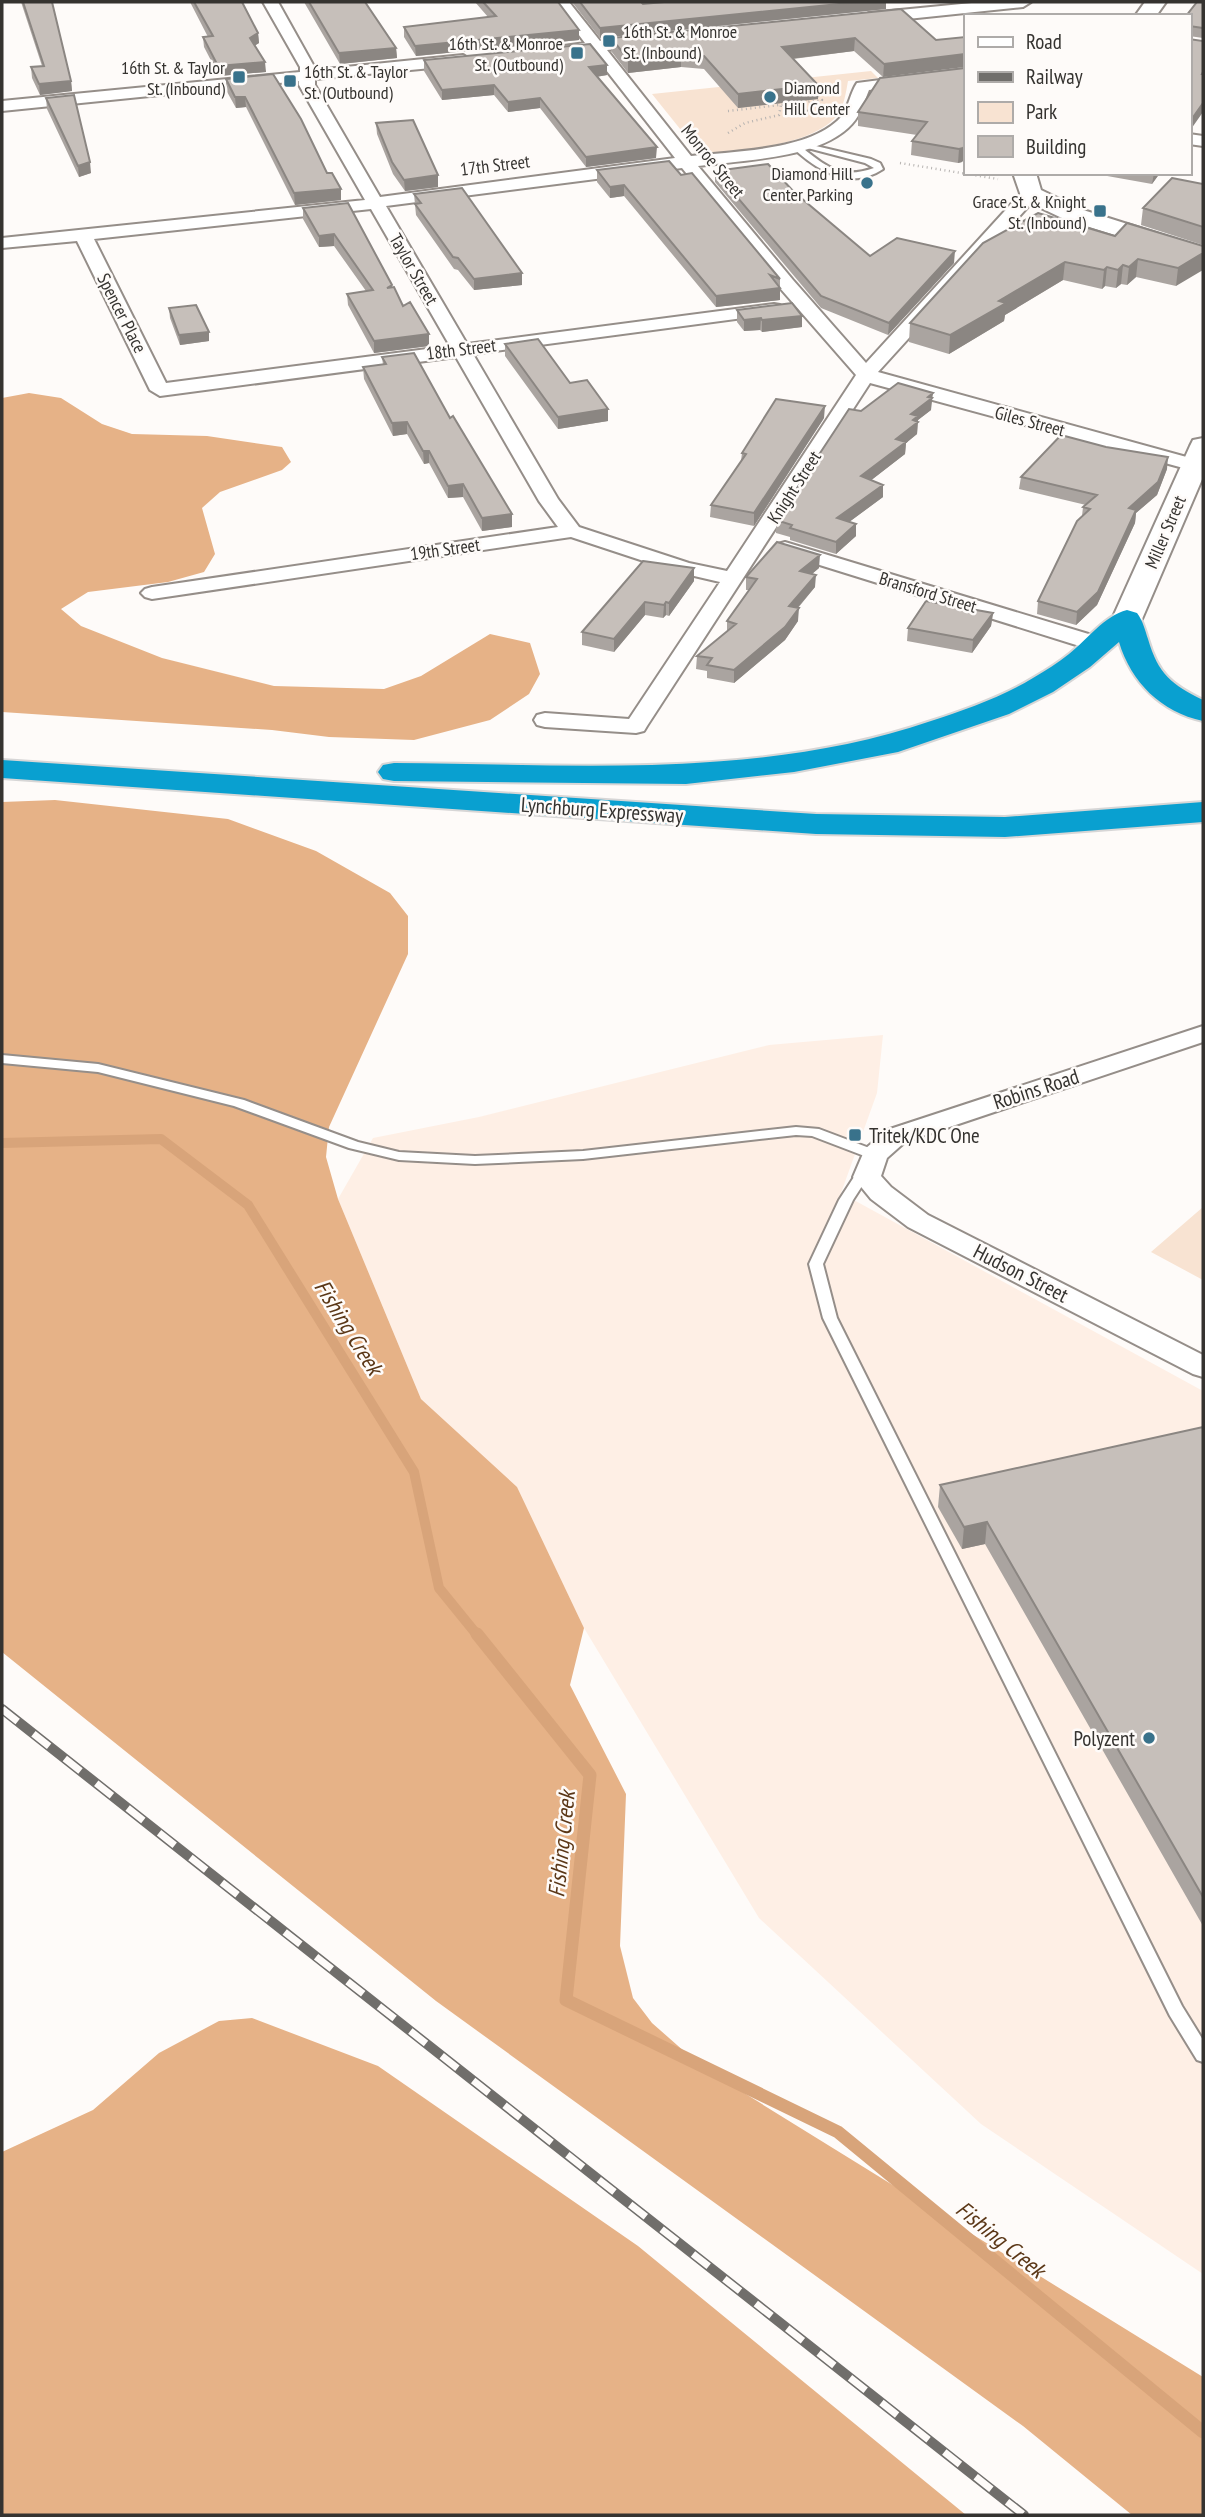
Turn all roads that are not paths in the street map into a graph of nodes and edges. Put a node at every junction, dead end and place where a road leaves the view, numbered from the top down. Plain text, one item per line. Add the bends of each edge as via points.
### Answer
1 (271, 2) edge
2 (561, 2) edge
3 (870, 2) edge
4 (1023, 2) edge
5 (884, 16) junction
6 (857, 19) edge
7 (662, 40) edge
8 (595, 47) junction
9 (539, 52) edge
10 (485, 58) edge
11 (964, 74) edge
12 (308, 76) junction
13 (6, 101) edge
14 (799, 145) junction
15 (687, 163) junction
16 (1019, 182) edge
17 (375, 203) junction
18 (83, 235) junction
19 (2, 243) edge
20 (1203, 256) edge
21 (803, 305) junction
22 (460, 349) junction
23 (866, 374) junction
24 (160, 390) joint
25 (1199, 455) edge
26 (572, 531) junction
27 (759, 540) junction
28 (733, 578) junction
29 (152, 593) dead end
30 (1127, 619) junction
31 (1097, 643) junction
32 (1203, 712) edge
33 (545, 720) dead end
34 (2, 750) edge
35 (2, 769) edge
36 (319, 771) junction
37 (1203, 791) edge
38 (1203, 812) edge
39 (1203, 1034) edge
40 (2, 1059) edge
41 (875, 1156) junction
42 (1203, 1367) edge
43 (1203, 2055) edge

1 - 12 street, Taylor Street via 308,67
2 - 8 street, Monroe Street
3 - 5 street
4 - 5 street
5 - 6 street
7 - 8 street
8 - 9 street
8 - 15 street, Monroe Street
10 - 12 street
11 - 14 street, 17th Street via 863,86 848,118 832,131
12 - 13 street
12 - 17 street, Taylor Street via 307,85
14 - 14 lane via 834,175 854,177 878,169 868,161
14 - 15 street, 17th Street
15 - 17 street, 17th Street
15 - 21 street, Monroe Street
16 - 20 main road via 1072,214
16 - 23 street, Knight Street
17 - 18 street, 17th Street
17 - 22 street, Taylor Street
18 - 19 street, 17th Street
18 - 24 street, Spencer Place
21 - 22 street, 18th Street
21 - 23 street, Monroe Street
22 - 24 street, 18th Street
22 - 26 street, Taylor Street via 549,502
23 - 25 street, Giles Street
23 - 27 street, Knight Street
25 - 30 main road, Miller Street
26 - 28 street, 19th Street via 633,553
26 - 29 street, 19th Street
27 - 28 street, Knight Street
27 - 31 street, Bransford Street
28 - 33 street, Knight Street via 636,726
30 - 31 highway
30 - 32 highway via 1147,676 1171,696
31 - 36 highway via 1042,686 998,707 887,745 794,763 686,775
34 - 36 highway, Lynchburg Expressway
35 - 38 highway, Lynchburg Expressway via 830,825 1005,827
36 - 37 highway, Lynchburg Expressway via 912,807 1097,802
39 - 41 street, Robins Road via 896,1136
40 - 41 lane via 111,1071 239,1103 399,1156 475,1160 583,1155 796,1131 814,1132
41 - 42 street, Hudson Street via 867,1177 918,1221
41 - 43 lane via 846,1200 816,1264 830,1318 1169,1999

